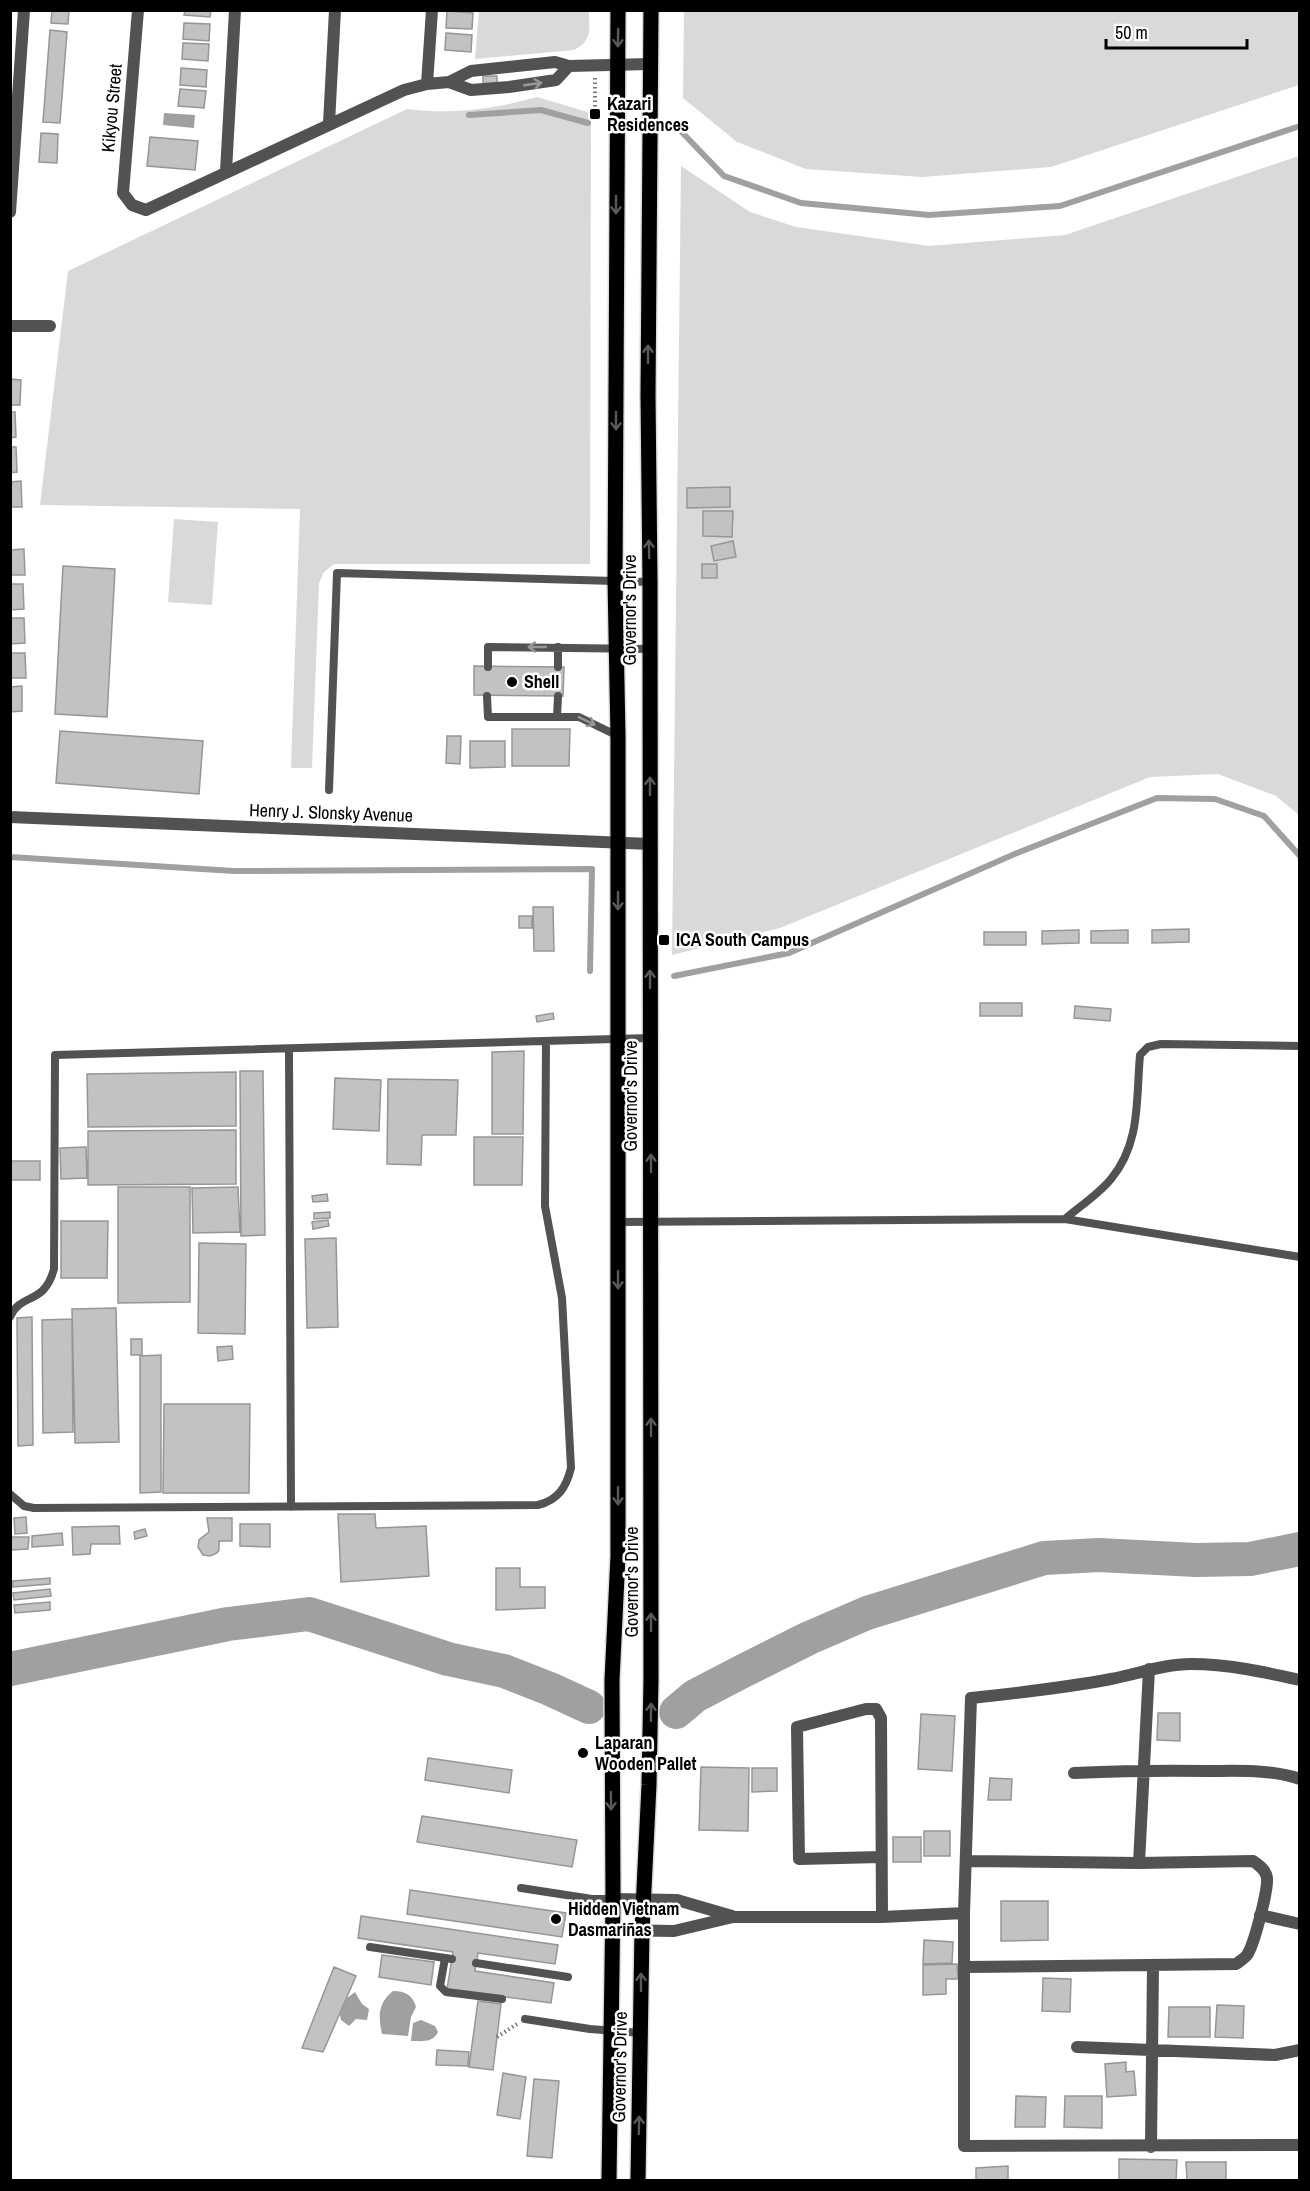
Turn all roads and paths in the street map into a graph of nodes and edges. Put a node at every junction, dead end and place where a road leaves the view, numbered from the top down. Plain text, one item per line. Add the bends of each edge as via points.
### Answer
1 (24, 10) edge
2 (138, 10) edge
3 (236, 10) edge
4 (334, 10) edge
5 (432, 10) edge
6 (618, 10) edge
7 (651, 10) edge
8 (650, 64) junction
9 (618, 65) junction
10 (569, 66) junction
11 (15, 71) edge
12 (595, 78) dead end
13 (449, 82) junction
14 (427, 84) junction
15 (595, 114) dead end
16 (329, 123) junction
17 (12, 155) edge
18 (226, 171) junction
19 (10, 212) edge
20 (10, 326) edge
21 (50, 326) dead end
22 (615, 581) junction
23 (650, 582) junction
24 (558, 647) junction
25 (617, 648) junction
26 (650, 649) junction
27 (488, 667) dead end
28 (558, 667) dead end
29 (488, 696) dead end
30 (558, 696) dead end
31 (557, 717) junction
32 (618, 736) junction
33 (330, 790) dead end
34 (10, 817) edge
35 (617, 843) junction
36 (650, 844) junction
37 (618, 1038) junction
38 (650, 1038) junction
39 (546, 1041) junction
40 (1299, 1046) edge
41 (289, 1049) junction
42 (1065, 1219) junction
43 (651, 1221) junction
44 (618, 1222) junction
45 (1299, 1257) edge
46 (10, 1317) edge
47 (10, 1494) edge
48 (291, 1507) junction
49 (1149, 1669) junction
50 (1299, 1680) edge
51 (1144, 1770) junction
52 (1074, 1773) dead end
53 (1299, 1779) edge
54 (881, 1857) junction
55 (966, 1862) junction
56 (1139, 1863) junction
57 (521, 1888) dead end
58 (613, 1899) junction
59 (643, 1899) junction
60 (964, 1913) junction
61 (1260, 1915) junction
62 (733, 1917) junction
63 (882, 1917) junction
64 (1299, 1924) edge
65 (612, 1930) junction
66 (642, 1930) junction
67 (370, 1947) dead end
68 (476, 1963) dead end
69 (1153, 1966) junction
70 (965, 1968) junction
71 (568, 1977) dead end
72 (502, 2000) dead end
73 (525, 2019) joint
74 (611, 2030) junction
75 (641, 2033) junction
76 (497, 2037) dead end
77 (1077, 2047) dead end
78 (1152, 2050) junction
79 (1299, 2050) edge
80 (1299, 2145) edge
81 (1151, 2146) junction
82 (609, 2181) edge
83 (638, 2181) edge

1 - 11 street
2 - 18 street, Kikyou Street via 123,193 132,205 146,210
3 - 18 street
4 - 16 street
5 - 14 street
6 -> 9 main road, Governor's Drive
7 - 8 main road, Governor's Drive
8 - 9 street
23 -> 8 main road, Governor's Drive
9 - 10 street
9 -> 22 main road, Governor's Drive
10 - 13 street via 555,62 471,70
13 -> 10 street via 471,90 509,87 556,80
11 - 17 street
12 - 15 path
13 - 14 street
14 - 16 street
16 - 18 street
17 - 19 street
20 - 21 street
22 - 23 lane
22 - 25 main road, Governor's Drive
22 - 33 lane via 337,573
23 - 26 main road, Governor's Drive
24 - 25 lane
24 -> 27 lane via 488,647
24 - 28 lane
25 - 26 lane
25 - 32 main road, Governor's Drive
36 -> 26 main road, Governor's Drive
29 - 31 lane via 488,717
30 - 31 lane
31 -> 32 lane via 579,717
32 - 35 main road, Governor's Drive
34 - 35 street, Henry J. Slonsky Avenue
35 - 36 street, Henry J. Slonsky Avenue
35 -> 37 main road, Governor's Drive
38 -> 36 main road, Governor's Drive
37 - 38 lane
37 - 39 lane
37 - 44 main road, Governor's Drive
43 -> 38 main road, Governor's Drive
39 - 41 lane
39 - 48 lane via 545,1206 562,1298 571,1468 568,1479 551,1502 538,1505
40 - 42 lane via 1148,1047 1140,1055 1136,1119 1129,1152 1110,1180
41 - 46 lane via 55,1055 54,1269 42,1293 16,1306
41 - 48 lane
42 - 43 lane
42 - 45 lane
43 - 44 lane
59 -> 43 main road, Governor's Drive via 651,1743
44 -> 58 main road, Governor's Drive
47 - 48 lane via 24,1506 34,1508
49 - 50 street via 1190,1664 1242,1668
49 - 51 street
49 - 55 street via 1059,1689 971,1698
51 - 52 street
51 - 53 street via 1244,1771
51 - 56 street
54 - 54 street via 881,1718 876,1709 797,1727 799,1859
54 - 63 street
55 - 56 street
55 - 60 street
56 - 61 street via 1253,1861 1262,1867 1267,1878
57 - 58 lane
58 - 59 street
58 - 65 main road, Governor's Drive
59 - 62 street via 677,1900
59 - 66 main road, Governor's Drive
60 - 63 street
60 - 70 street
61 - 64 street
61 - 69 street via 1250,1950 1236,1964
62 - 63 street
62 - 66 street via 674,1931
65 - 66 street
65 - 74 main road, Governor's Drive
75 -> 66 main road, Governor's Drive
67 - 72 lane via 448,1959 440,1986 446,1992
68 - 71 lane
69 - 70 street
69 - 78 street
70 - 81 street via 964,2146
73 - 74 lane
73 - 76 path
74 - 75 lane
74 - 82 main road, Governor's Drive
83 -> 75 main road, Governor's Drive
77 - 78 street
78 - 79 street via 1275,2055
78 - 81 street
80 - 81 street

